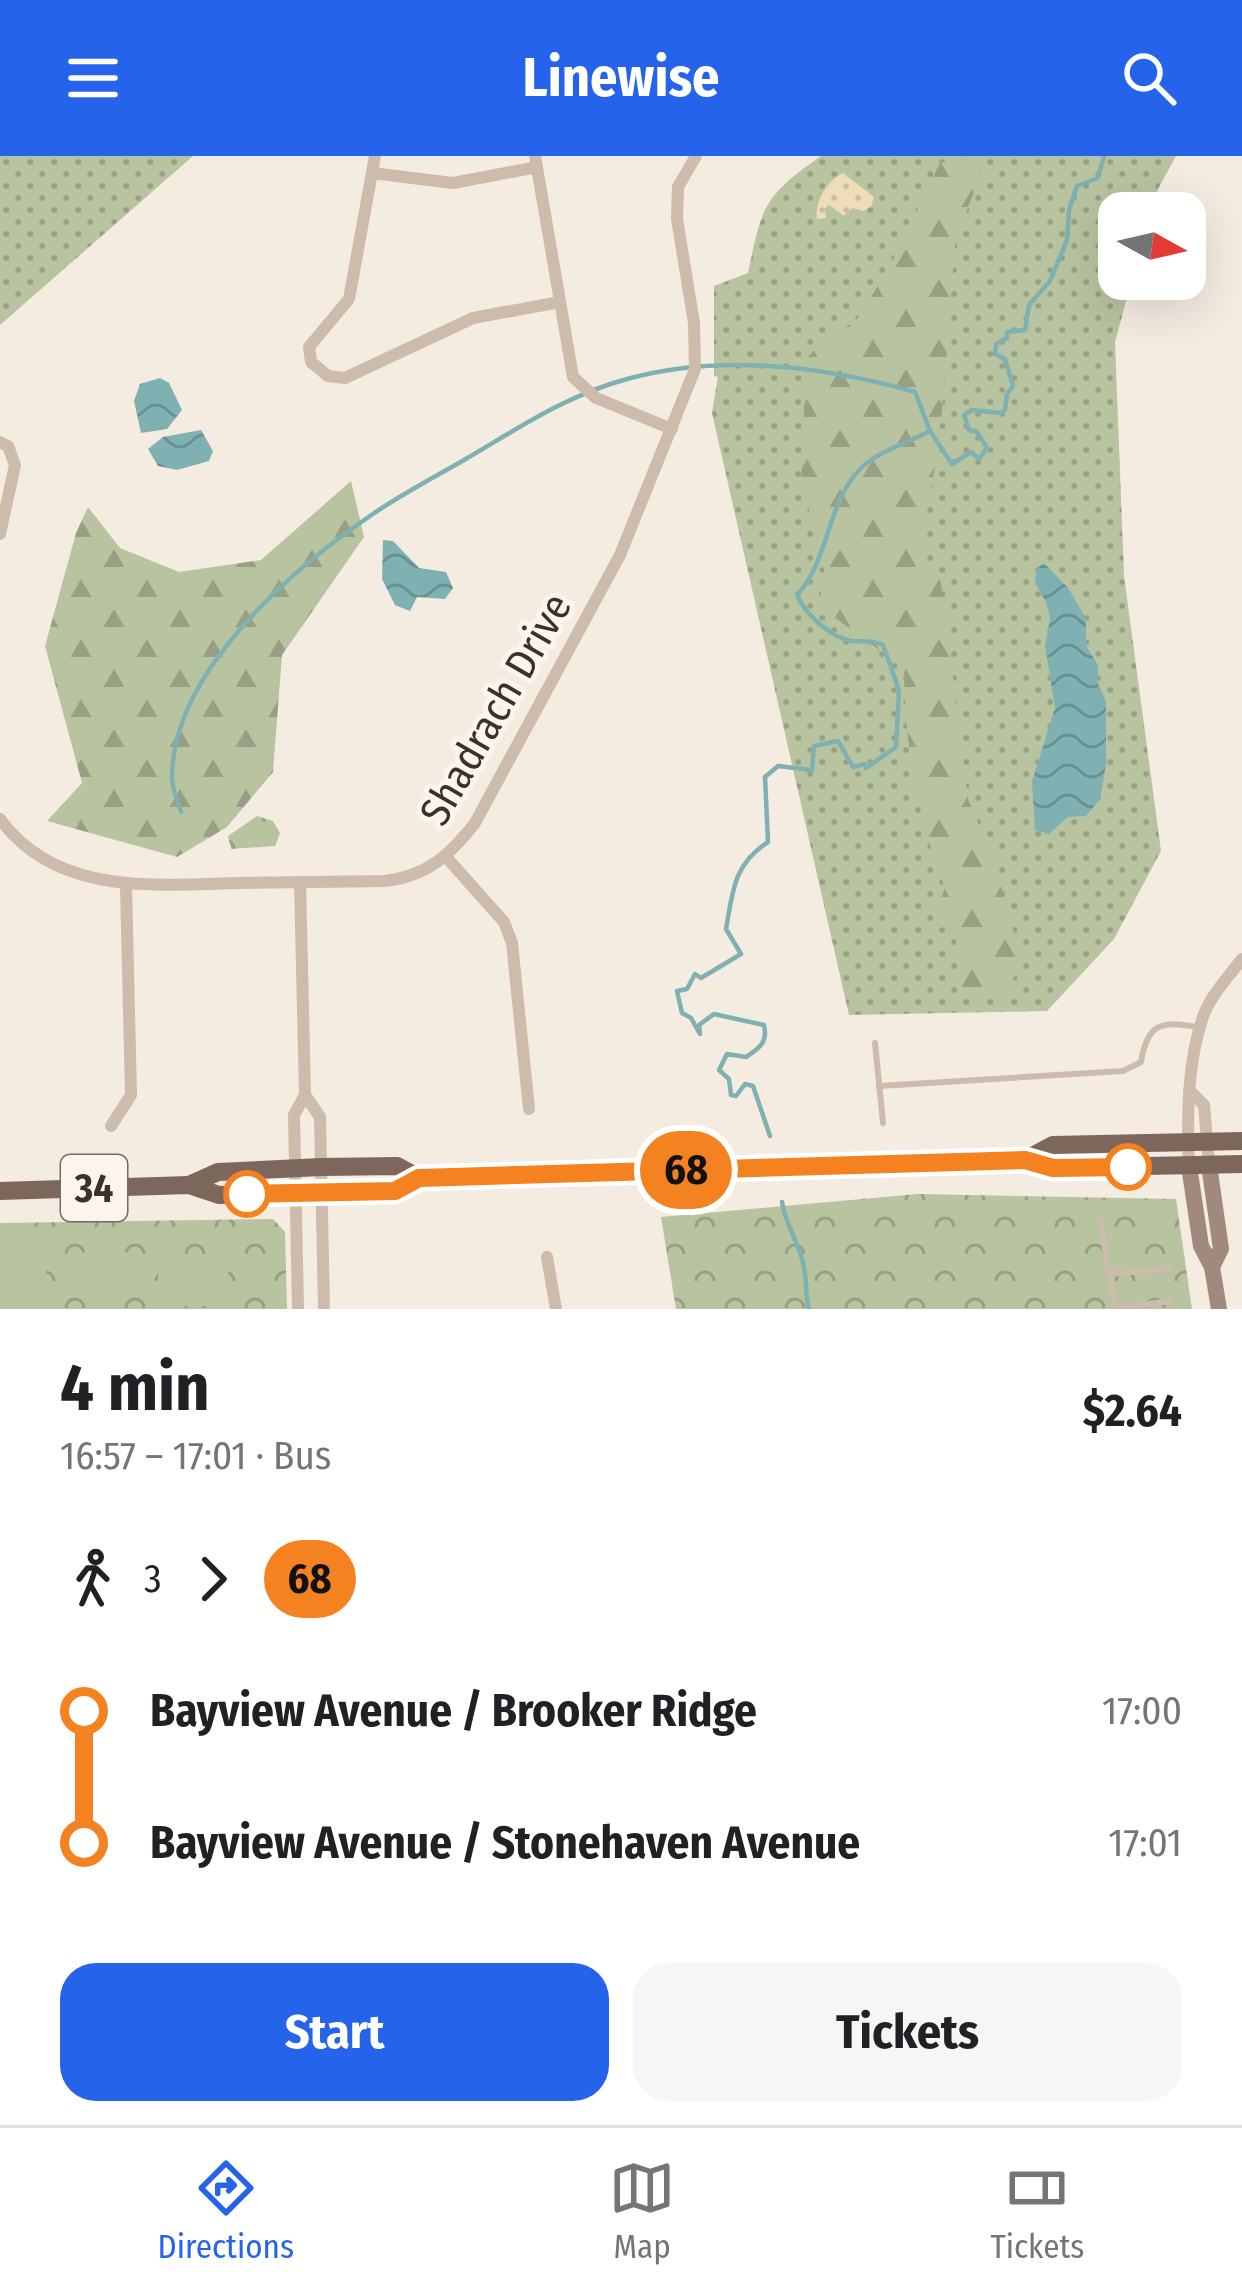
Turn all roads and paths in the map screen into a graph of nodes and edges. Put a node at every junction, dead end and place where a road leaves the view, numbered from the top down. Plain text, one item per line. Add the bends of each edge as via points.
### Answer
1 (375, 156) edge
2 (696, 156) edge
3 (536, 161) edge
4 (372, 173) junction
5 (560, 302) junction
6 (672, 429) junction
7 (0, 442) edge
8 (0, 534) edge
9 (0, 819) edge
10 (447, 858) junction
11 (300, 882) junction
12 (127, 886) junction
13 (1242, 959) edge
14 (1201, 1028) junction
15 (875, 1043) dead end
16 (880, 1086) junction
17 (305, 1095) junction
18 (529, 1109) dead end
19 (883, 1123) dead end
20 (111, 1126) dead end
21 (1242, 1141) edge
22 (1198, 1142) junction
23 (1025, 1160) junction
24 (1242, 1164) edge
25 (1199, 1165) junction
26 (321, 1167) junction
27 (296, 1168) junction
28 (419, 1178) junction
29 (189, 1184) junction
30 (0, 1191) edge
31 (320, 1192) junction
32 (296, 1193) junction
33 (1100, 1220) dead end
34 (547, 1257) dead end
35 (1170, 1269) dead end
36 (1109, 1274) junction
37 (1170, 1300) dead end
38 (298, 1309) edge
39 (324, 1309) edge
40 (556, 1309) edge
41 (1115, 1309) edge
42 (1219, 1309) edge

1 - 4 street
2 - 6 street, Shadrach Drive via 678,187 677,218 694,369
3 - 4 street via 453,183
3 - 5 street
4 - 5 street via 349,298 309,346 311,362 328,376 345,378 473,318
5 - 6 street via 573,377 596,398
6 - 10 street, Shadrach Drive via 620,555 475,823
7 - 8 street via 15,465
9 - 12 street, Shadrach Drive via 55,864
10 - 11 street, Shadrach Drive via 411,878
10 - 18 street via 504,922 512,943
11 - 12 street, Shadrach Drive
11 - 17 street
12 - 20 street via 130,1095
13 - 14 street
14 - 16 lane via 1157,1027 1144,1040 1141,1062 1123,1071
14 - 22 street via 1192,1093 1204,1105
15 - 16 lane
16 - 19 lane
17 - 26 street via 320,1117
17 - 27 street via 294,1115
21 - 22 main road, 34
22 - 23 main road, 34 via 1054,1145
22 - 25 street
23 - 25 main road, 34 via 1053,1168
23 - 28 main road, 34
24 - 25 main road, 34
25 - 42 street via 1201,1246
26 - 27 main road, 34
26 - 28 main road, 34 via 397,1166
26 - 31 street
27 - 29 main road, 34 via 218,1172
27 - 32 street
28 - 31 main road, 34 via 395,1191
29 - 30 main road, 34
29 - 32 main road, 34 via 219,1195
31 - 32 main road, 34
31 - 39 street
32 - 38 street
33 - 36 lane
34 - 40 street
35 - 36 lane
36 - 41 lane
37 - 41 lane

